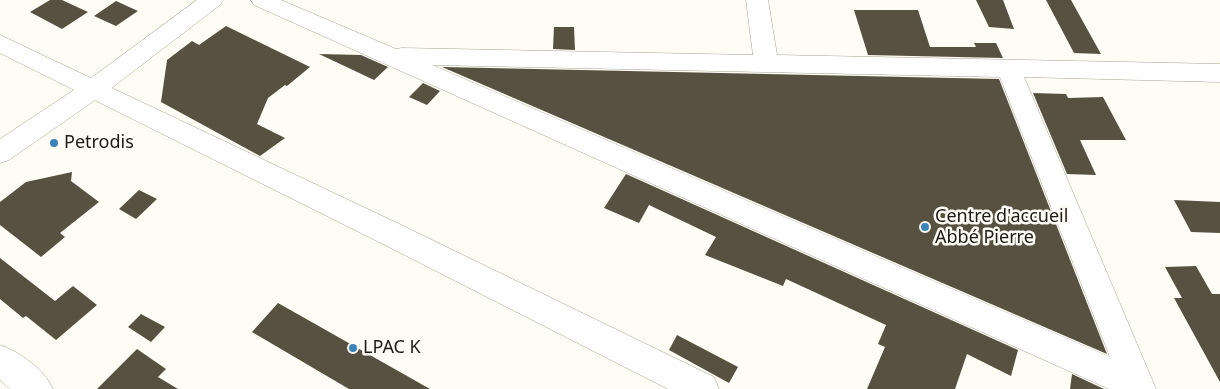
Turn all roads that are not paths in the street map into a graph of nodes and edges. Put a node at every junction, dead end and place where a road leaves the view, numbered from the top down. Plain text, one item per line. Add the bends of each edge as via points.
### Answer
1 (212, 0) edge
2 (262, 0) edge
3 (756, 0) edge
4 (0, 43) edge
5 (388, 56) junction
6 (766, 64) junction
7 (1009, 69) junction
8 (1220, 73) edge
9 (92, 90) junction
10 (0, 153) edge
11 (0, 360) edge
12 (1138, 387) edge
13 (36, 389) edge
14 (702, 389) edge

1 - 9 street
2 - 5 street
3 - 6 street
4 - 9 street
5 - 6 street
5 - 12 street
6 - 7 street
7 - 8 street
7 - 12 street
9 - 10 street
9 - 14 street via 376,226
11 - 13 street

